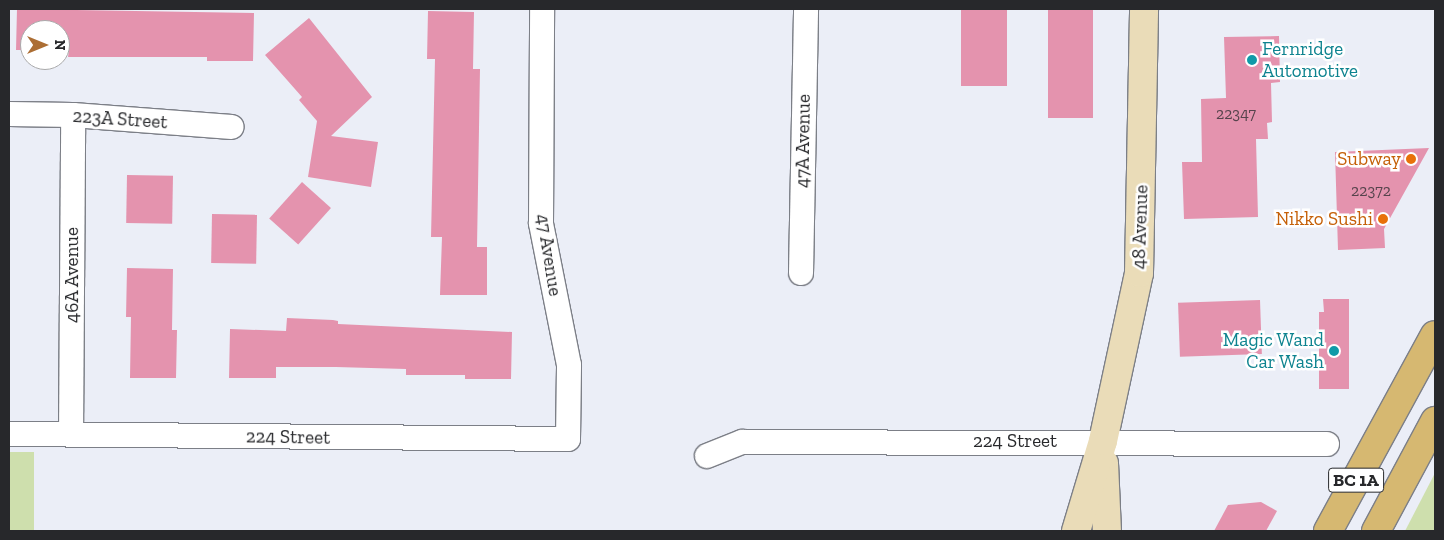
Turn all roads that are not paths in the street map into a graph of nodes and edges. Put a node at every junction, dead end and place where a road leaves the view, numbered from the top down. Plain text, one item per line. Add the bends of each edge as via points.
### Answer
1 (542, 9) edge
2 (806, 9) edge
3 (1144, 9) edge
4 (9, 114) edge
5 (73, 115) junction
6 (232, 127) dead end
7 (801, 273) dead end
8 (1435, 335) edge
9 (1435, 421) edge
10 (9, 434) edge
11 (71, 435) junction
12 (568, 439) joint
13 (1103, 441) junction
14 (1327, 444) dead end
15 (707, 456) dead end
16 (1076, 531) edge
17 (1107, 531) edge
18 (1328, 531) edge
19 (1376, 531) edge

1 - 12 street, 47 Avenue via 542,223 569,365
2 - 7 street, 47A Avenue
3 - 13 main road, 48 Avenue via 1140,273
4 - 5 street, 223A Street
5 - 6 street, 223A Street
5 - 11 street, 46A Avenue
8 - 18 main road, BC 1A
9 - 19 main road, BC 1A
10 - 11 street, 224 Street
11 - 12 street, 224 Street
13 - 14 street, 224 Street
13 - 15 street, 224 Street via 742,442
13 - 16 main road, 48 Avenue
13 - 17 main road, 48 Avenue

